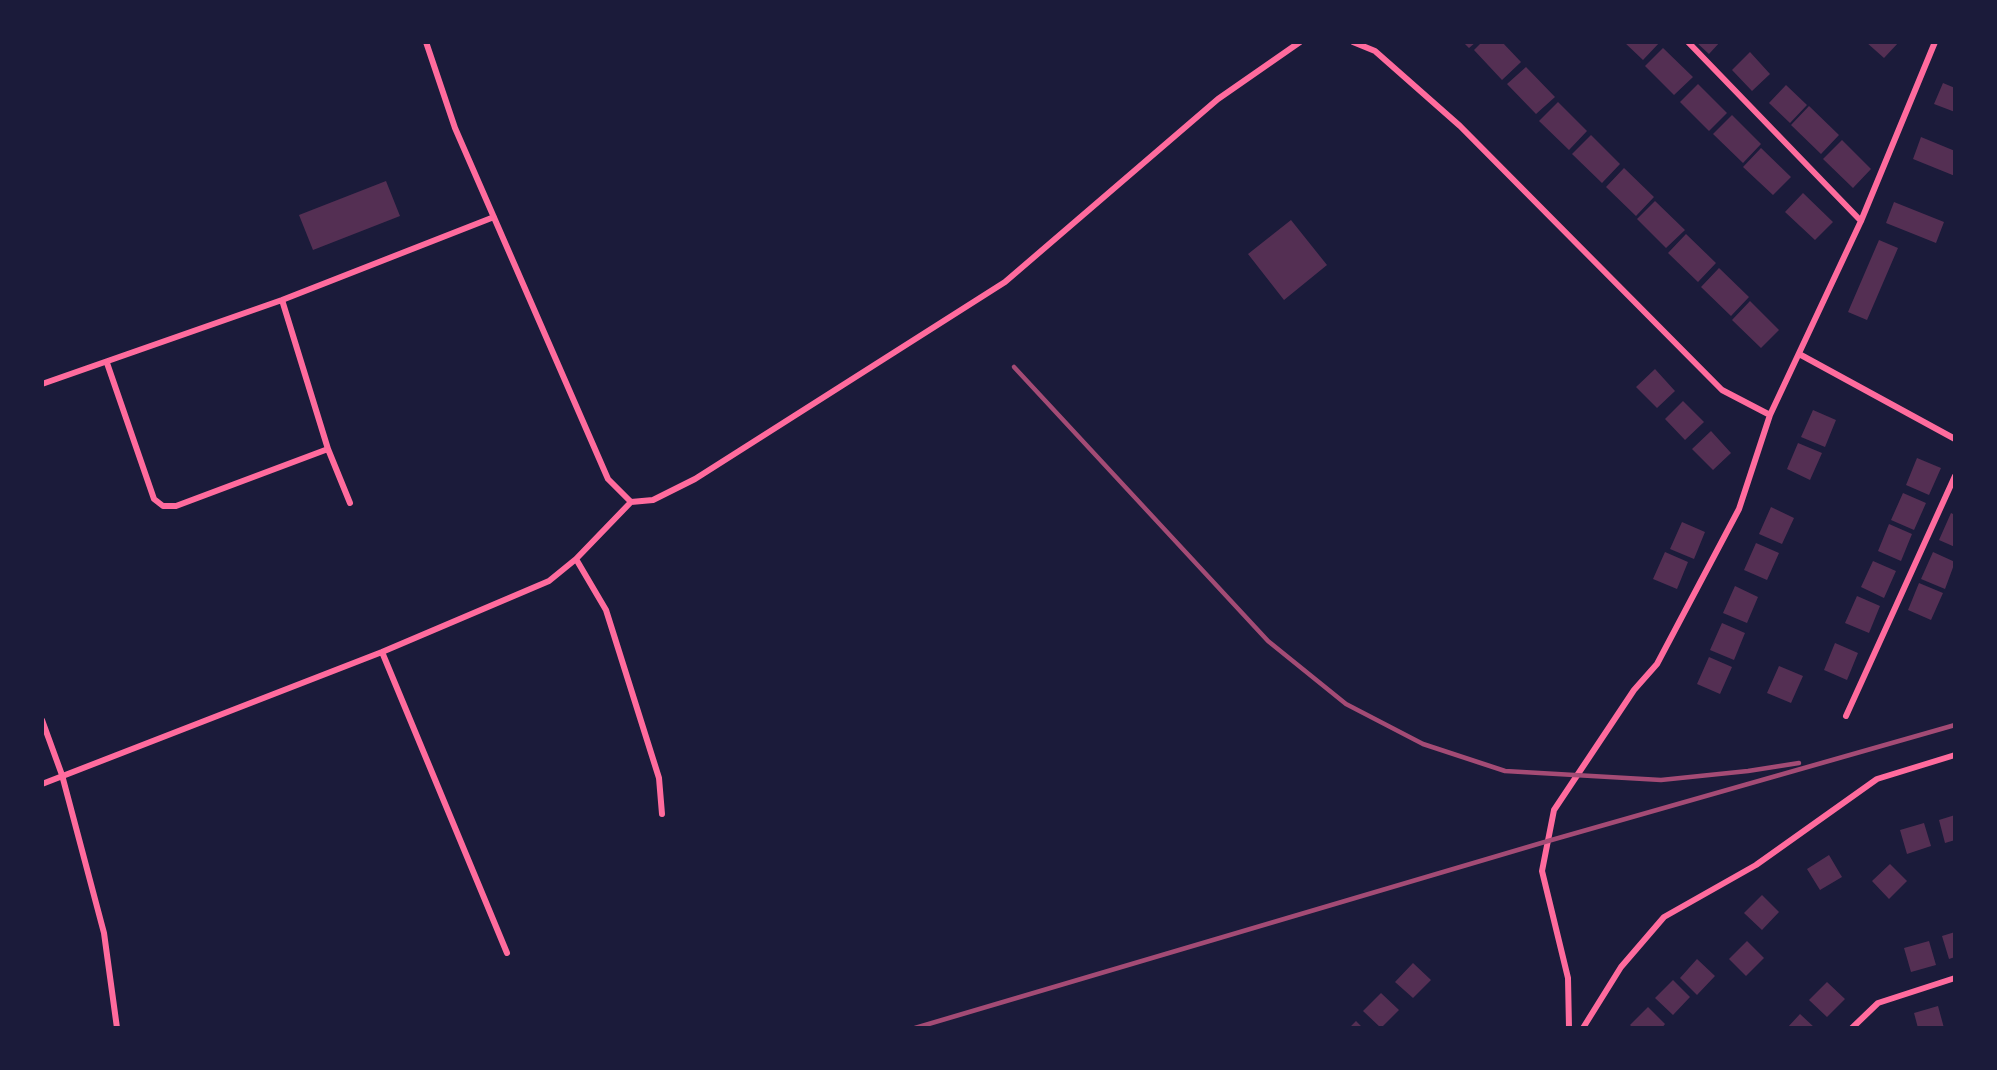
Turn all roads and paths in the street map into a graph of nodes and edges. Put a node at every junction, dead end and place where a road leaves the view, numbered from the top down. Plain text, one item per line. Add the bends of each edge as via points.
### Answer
1 (426, 42) edge
2 (1300, 42) edge
3 (1353, 42) edge
4 (1688, 42) edge
5 (1935, 42) edge
6 (494, 217) junction
7 (1861, 221) junction
8 (282, 300) junction
9 (1801, 355) junction
10 (107, 363) junction
11 (42, 384) edge
12 (1770, 415) junction
13 (1955, 439) edge
14 (328, 449) junction
15 (1955, 476) edge
16 (631, 502) junction
17 (350, 503) dead end
18 (576, 559) junction
19 (382, 652) junction
20 (1846, 716) dead end
21 (42, 720) edge
22 (1955, 755) edge
23 (62, 775) junction
24 (42, 784) edge
25 (662, 814) dead end
26 (507, 952) dead end
27 (1955, 978) edge
28 (117, 1028) edge
29 (1569, 1028) edge
30 (1583, 1028) edge
31 (1852, 1028) edge

1 - 6 street via 455,128
2 - 16 street via 1218,99 1005,282 695,479 653,500
3 - 12 street via 1375,51 1460,126 1722,390
4 - 7 street
5 - 7 street
6 - 8 street
6 - 16 street via 608,479
7 - 9 street
8 - 10 street
8 - 14 street
9 - 12 street
9 - 13 street
10 - 11 street
10 - 14 street via 154,499 163,506 176,506
12 - 29 street via 1739,509 1657,664 1634,690 1554,810 1542,871 1568,978
14 - 17 street
15 - 20 street
16 - 18 street
18 - 19 street via 549,581
18 - 25 street via 606,610 658,778
19 - 23 street
19 - 26 street
21 - 23 street
22 - 30 street via 1877,779 1756,865 1664,917 1621,967
23 - 24 street
23 - 28 street via 104,933
27 - 31 street via 1878,1003

